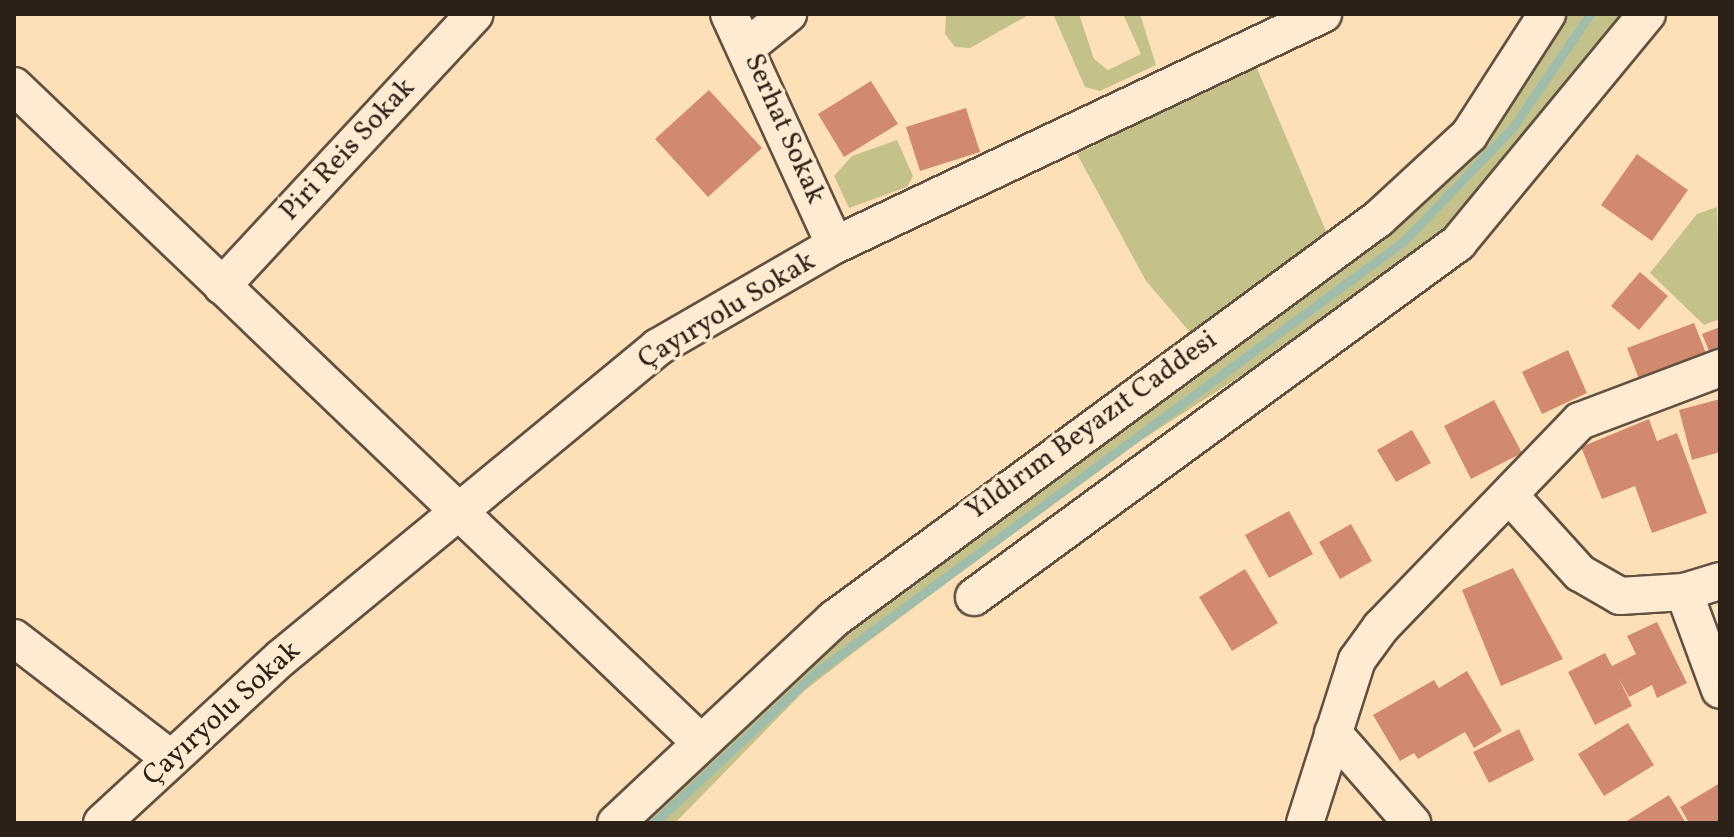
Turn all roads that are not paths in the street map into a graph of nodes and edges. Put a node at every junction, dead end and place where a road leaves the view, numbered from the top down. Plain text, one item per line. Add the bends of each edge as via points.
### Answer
1 (475, 14) edge
2 (729, 14) edge
3 (788, 14) edge
4 (1323, 14) edge
5 (1547, 14) edge
6 (1647, 14) edge
7 (747, 47) junction
8 (14, 86) edge
9 (835, 245) junction
10 (222, 286) junction
11 (1720, 368) edge
12 (1511, 497) junction
13 (457, 513) junction
14 (1720, 581) edge
15 (1684, 592) junction
16 (974, 597) dead end
17 (14, 638) edge
18 (1720, 690) edge
19 (1333, 733) junction
20 (698, 740) junction
21 (171, 759) junction
22 (102, 823) edge
23 (616, 823) edge
24 (1305, 823) edge
25 (1412, 823) edge

1 - 10 street, Piri Reis Sokak
2 - 7 street, Serhat Sokak
3 - 7 street
4 - 9 street, Çayıryolu Sokak
5 - 20 street, Yıldırım Beyazıt Caddesi via 1469,135 1378,219 834,619
6 - 16 street via 1458,243
7 - 9 street, Serhat Sokak
8 - 10 street
9 - 13 street, Çayıryolu Sokak via 658,347
10 - 13 street
11 - 12 street via 1580,421
12 - 15 street via 1599,587 1620,596
12 - 19 street via 1381,627 1357,660
13 - 20 street
13 - 21 street, Çayıryolu Sokak
14 - 15 street
15 - 18 street
17 - 21 street
19 - 24 street
19 - 25 street
20 - 23 street, Yıldırım Beyazıt Caddesi
21 - 22 street, Çayıryolu Sokak

